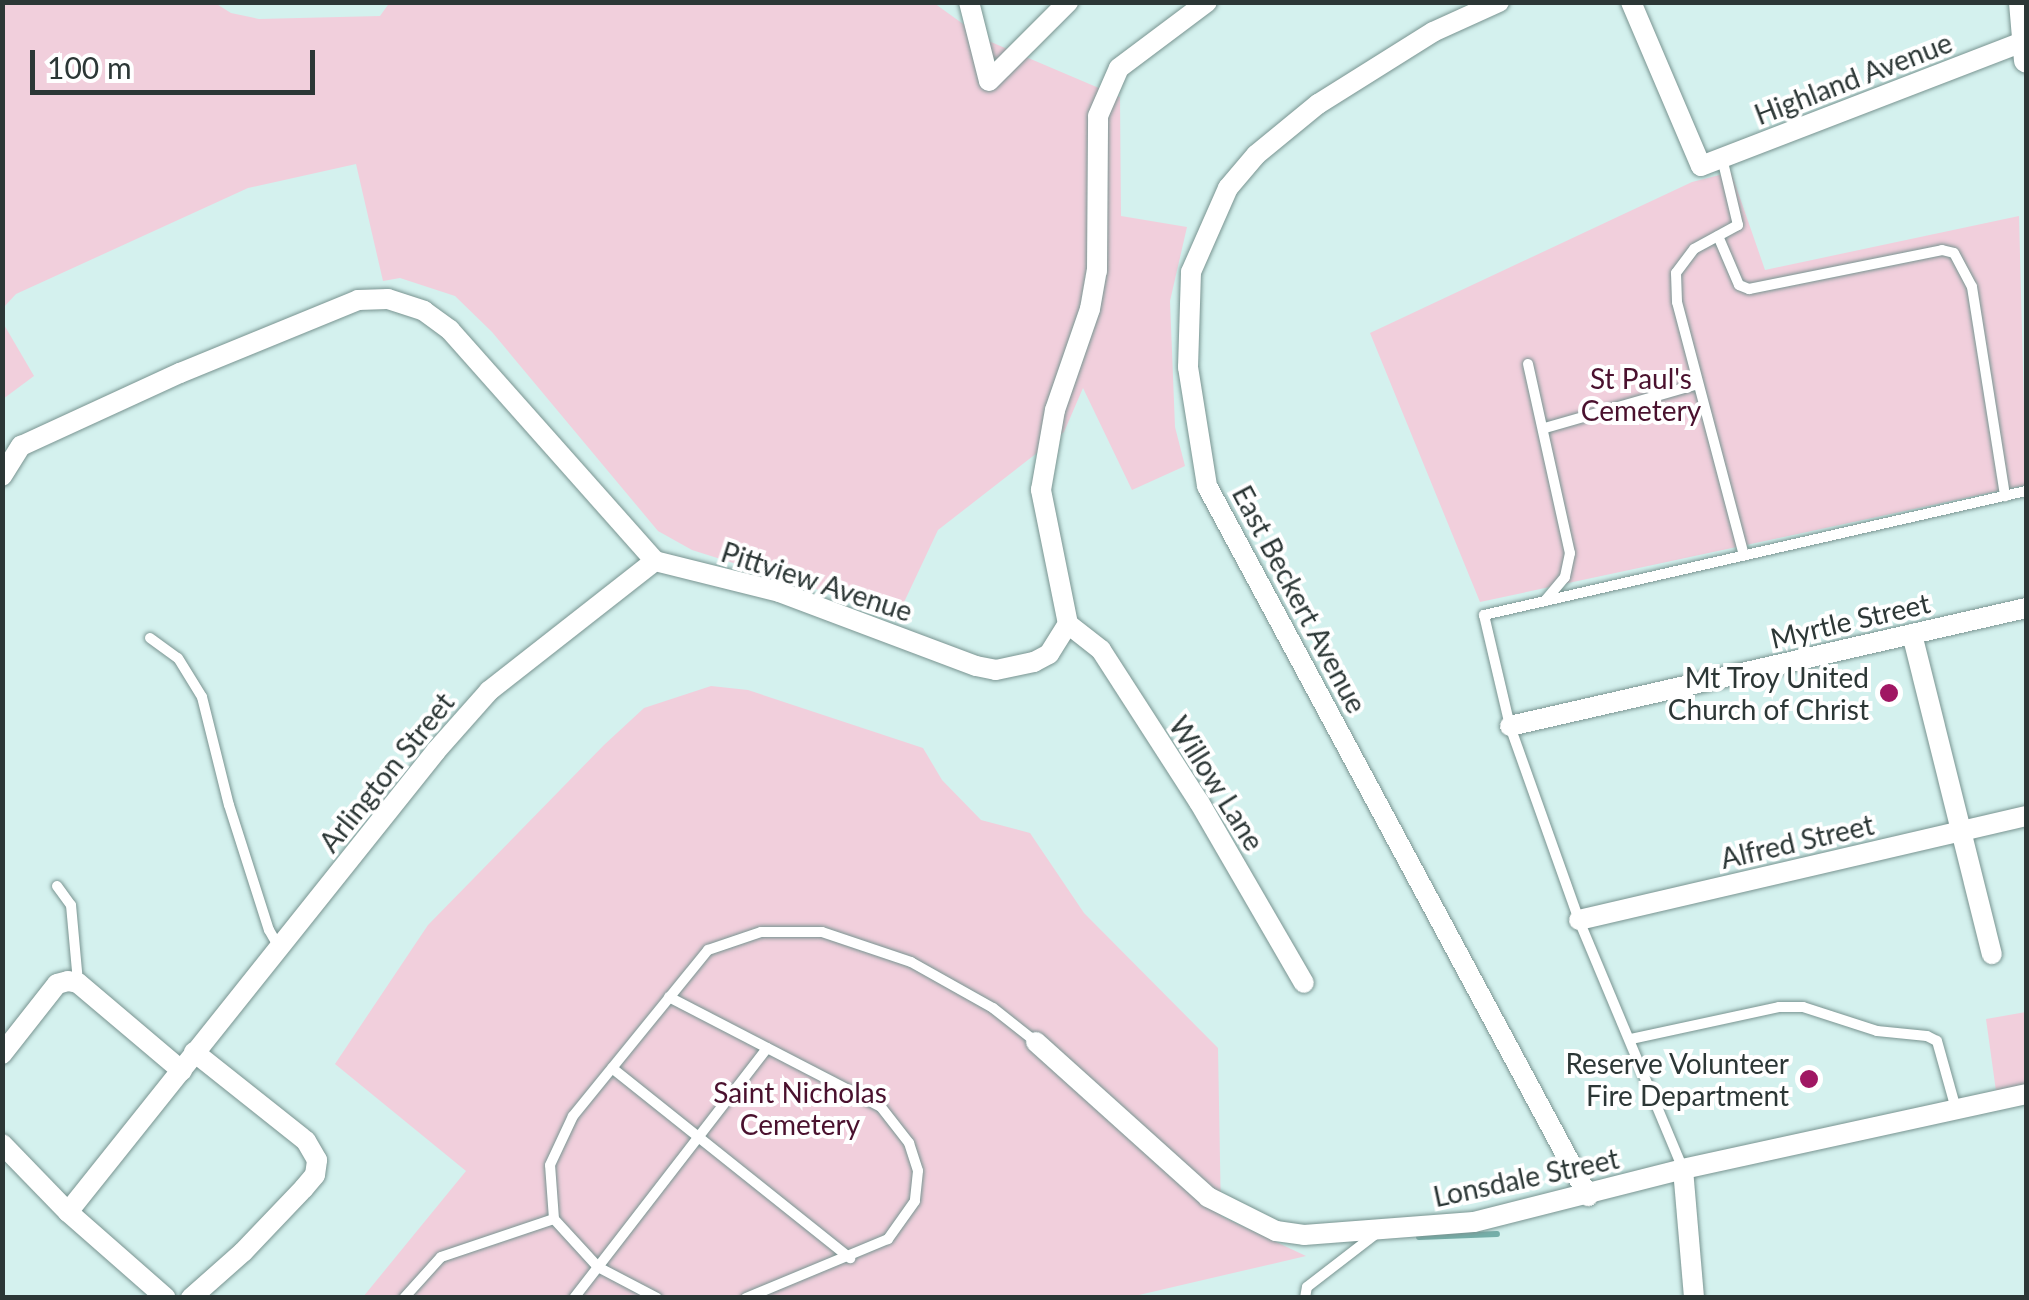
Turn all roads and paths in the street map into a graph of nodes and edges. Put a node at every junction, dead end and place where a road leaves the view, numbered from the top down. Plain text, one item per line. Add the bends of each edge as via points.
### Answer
1 (969, 2) edge
2 (1068, 2) edge
3 (1207, 2) edge
4 (1499, 2) edge
5 (1631, 2) edge
6 (2021, 2) edge
7 (2026, 51) edge
8 (1722, 158) junction
9 (1718, 236) junction
10 (1528, 364) dead end
11 (1698, 384) junction
12 (1545, 428) junction
13 (2, 476) edge
14 (2026, 491) edge
15 (2005, 496) junction
16 (1744, 555) junction
17 (655, 560) junction
18 (1546, 601) junction
19 (2026, 608) edge
20 (1068, 624) junction
21 (1912, 634) junction
22 (150, 638) dead end
23 (1510, 726) junction
24 (2026, 816) edge
25 (1958, 832) junction
26 (57, 886) dead end
27 (1579, 920) junction
28 (280, 947) junction
29 (1992, 954) dead end
30 (78, 983) junction
31 (1304, 983) dead end
32 (669, 997) junction
33 (1631, 1039) junction
34 (1036, 1042) joint
35 (768, 1048) junction
36 (194, 1052) junction
37 (2, 1054) edge
38 (612, 1068) junction
39 (182, 1072) junction
40 (2026, 1094) edge
41 (1956, 1109) junction
42 (699, 1136) junction
43 (2, 1144) edge
44 (1683, 1169) junction
45 (1588, 1196) junction
46 (68, 1212) junction
47 (554, 1219) junction
48 (1380, 1231) junction
49 (850, 1258) junction
50 (598, 1268) junction
51 (166, 1298) edge
52 (191, 1298) edge
53 (404, 1298) edge
54 (574, 1298) edge
55 (657, 1298) edge
56 (746, 1298) edge
57 (1305, 1298) edge
58 (1694, 1298) edge

1 - 2 street via 989,80
3 - 20 street via 1119,68 1098,116 1097,271 1055,410 1041,490
4 - 45 street, East Beckert Avenue via 1432,32 1318,104 1256,155 1228,188 1191,272 1188,367 1208,486
5 - 8 street, Highland Avenue via 1701,166
6 - 7 street
7 - 8 street, Highland Avenue
8 - 9 lane via 1738,225
9 - 11 lane via 1694,249 1676,273 1676,302
9 - 15 lane via 1739,286 1750,289 1954,252 1972,288
10 - 12 lane
11 - 12 lane
11 - 16 lane
12 - 18 lane via 1570,554 1565,578
13 - 17 street via 21,446 180,373 358,300 388,299 424,311 450,330
14 - 15 lane
15 - 16 lane
16 - 18 lane
17 - 20 street, Pittview Avenue via 779,592 996,670 1049,654
17 - 28 street, Arlington Street via 489,691
18 - 23 lane via 1484,615
19 - 21 street, Myrtle Street
20 - 31 street, Willow Lane via 1101,650
21 - 23 street, Myrtle Street
21 - 25 street
22 - 28 lane via 178,658 202,698 229,805
23 - 27 lane
24 - 25 street, Alfred Street
25 - 27 street, Alfred Street
25 - 29 street
26 - 30 lane via 71,904
27 - 33 lane
28 - 36 street, Arlington Street
30 - 37 street via 58,984
30 - 39 street
32 - 34 lane via 708,950 760,932 822,932 910,962 993,1008
32 - 35 lane
32 - 38 lane
33 - 41 lane via 1804,1007 1937,1042
33 - 44 lane
34 - 48 street, Lonsdale Street via 1208,1197 1276,1232
35 - 42 lane
35 - 49 lane via 880,1107 909,1143 918,1171 909,1214 888,1239
36 - 39 street, Arlington Street
36 - 52 street via 306,1141 317,1160 304,1188
38 - 42 lane
38 - 47 lane via 558,1141 550,1166
39 - 46 street, Arlington Street
40 - 41 street, Lonsdale Street
41 - 44 street, Lonsdale Street
42 - 49 lane
42 - 50 lane
43 - 46 street
44 - 45 street, Lonsdale Street
44 - 58 street
45 - 48 street, Lonsdale Street via 1474,1222
46 - 51 street
47 - 50 lane
47 - 53 lane via 441,1258
48 - 57 lane via 1330,1266 1307,1287
49 - 56 lane
50 - 54 lane
50 - 55 lane

